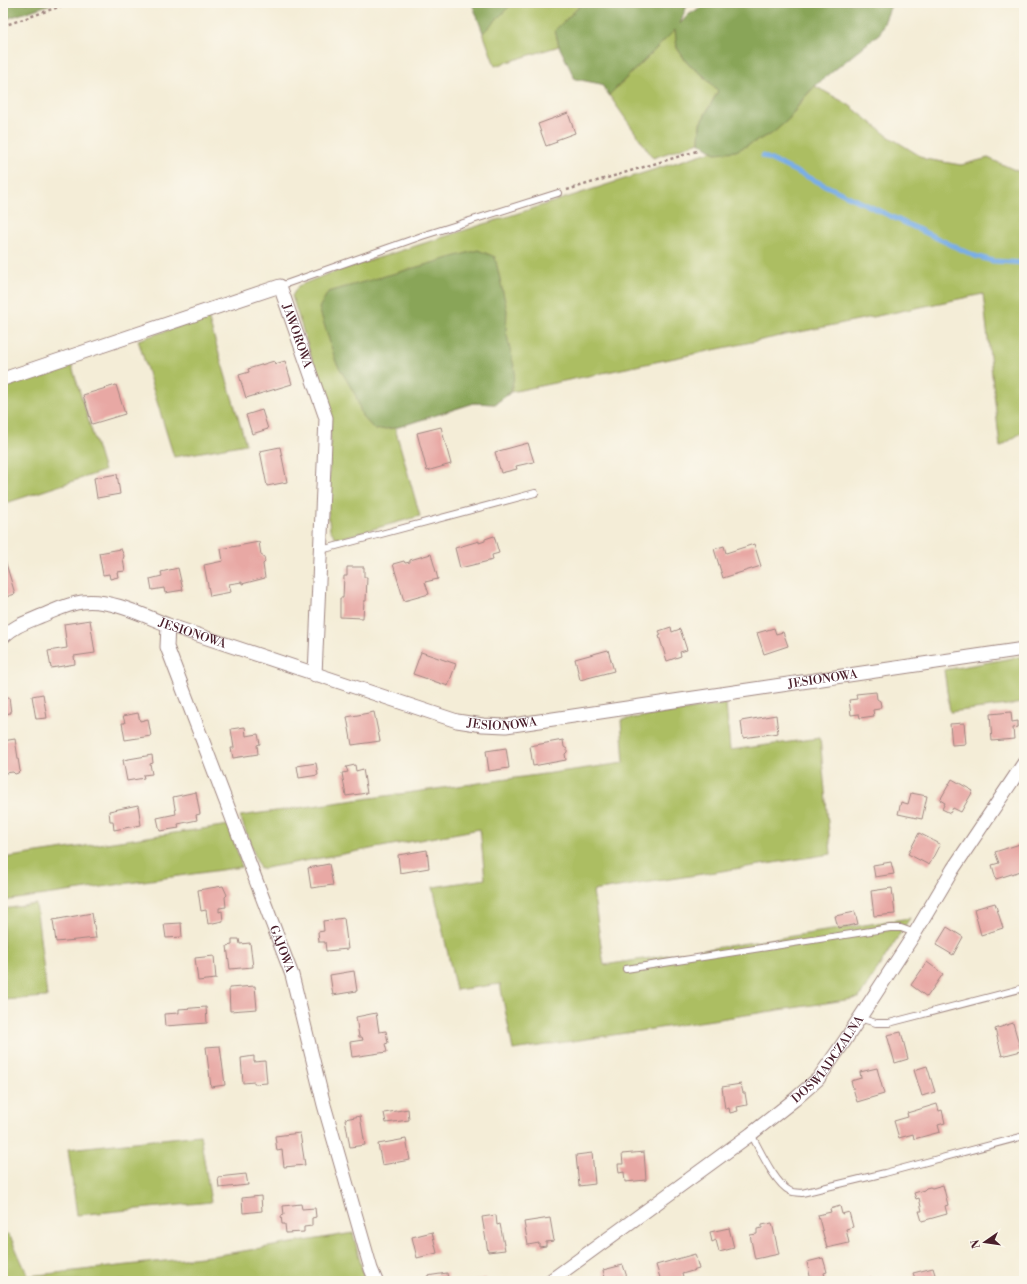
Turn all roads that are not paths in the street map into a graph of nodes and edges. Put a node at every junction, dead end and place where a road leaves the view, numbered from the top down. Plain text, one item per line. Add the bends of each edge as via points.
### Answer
1 (558, 193) road end
2 (280, 286) junction
3 (3, 379) edge
4 (535, 493) dead end
5 (321, 550) junction
6 (168, 625) junction
7 (3, 637) edge
8 (1024, 649) edge
9 (315, 675) junction
10 (1024, 762) edge
11 (915, 933) junction
12 (626, 969) dead end
13 (1024, 988) edge
14 (859, 1018) junction
15 (751, 1134) junction
16 (1024, 1136) edge
17 (376, 1281) edge
18 (550, 1281) edge

1 - 2 lane via 422,236
2 - 3 street
2 - 5 street, JAWOROWA via 326,418
4 - 5 lane
5 - 9 street, JAWOROWA
6 - 7 street, JESIONOWA via 134,611 92,601 67,605 12,629
6 - 9 street, JESIONOWA
6 - 17 street, GAJOWA via 167,648 292,975 324,1105
8 - 9 street, JESIONOWA via 506,726 483,726 457,721
10 - 11 street, DOŚWIADCZALNA
11 - 12 lane via 901,928 890,928
11 - 14 street, DOŚWIADCZALNA
13 - 14 lane via 889,1023 876,1023
14 - 15 street, DOŚWIADCZALNA via 818,1079
15 - 16 lane via 781,1184 790,1191 802,1193
15 - 18 street, DOŚWIADCZALNA

